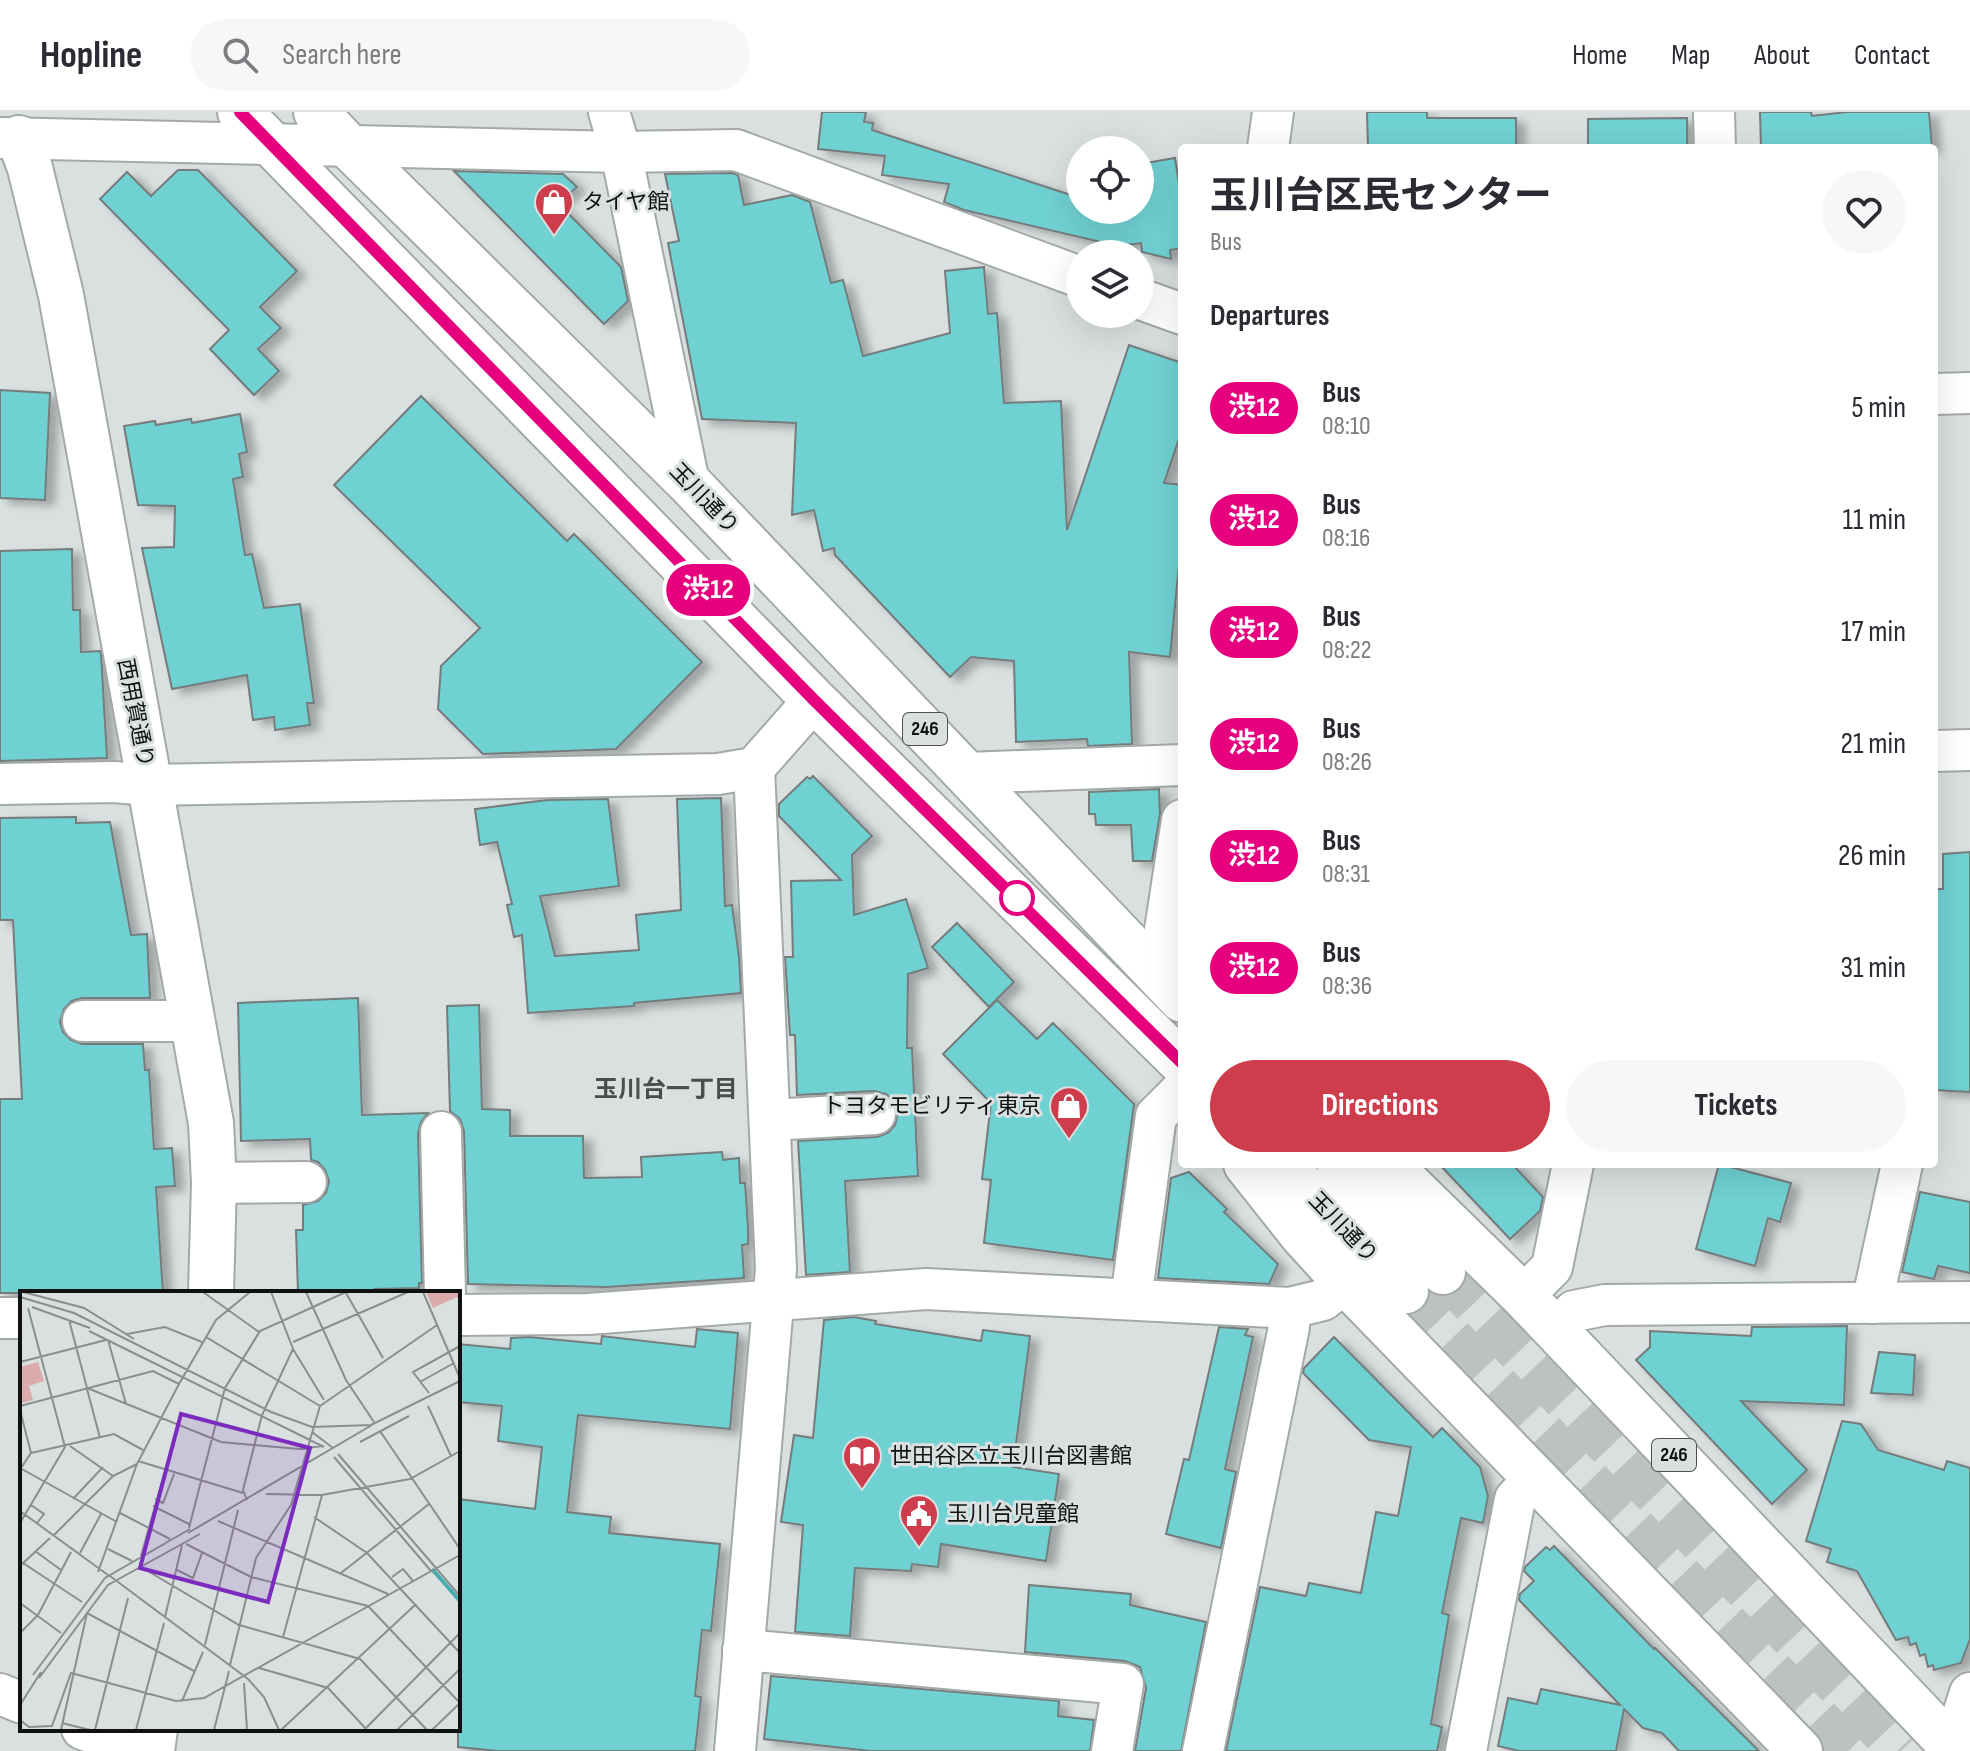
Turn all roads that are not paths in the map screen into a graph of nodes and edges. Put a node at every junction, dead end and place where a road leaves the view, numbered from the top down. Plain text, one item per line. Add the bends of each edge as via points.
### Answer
1 (240, 112) edge
2 (316, 112) edge
3 (609, 112) edge
4 (1273, 112) edge
5 (1714, 112) edge
6 (9, 129) edge
7 (271, 143) junction
8 (1269, 144) edge
9 (1715, 144) edge
10 (349, 147) junction
11 (621, 152) junction
12 (1066, 272) edge
13 (1154, 304) edge
14 (1178, 313) edge
15 (1970, 393) edge
16 (1938, 394) edge
17 (689, 483) junction
18 (814, 700) junction
19 (1970, 750) edge
20 (1938, 751) edge
21 (1178, 765) edge
22 (754, 768) junction
23 (967, 773) junction
24 (0, 784) edge
25 (149, 785) junction
26 (1178, 904) edge
27 (1174, 987) edge
28 (1114, 993) junction
29 (83, 1021) dead end
30 (193, 1021) junction
31 (1178, 1059) edge
32 (1178, 1077) edge
33 (1178, 1094) edge
34 (875, 1114) dead end
35 (770, 1120) junction
36 (441, 1132) dead end
37 (1249, 1168) edge
38 (1286, 1168) edge
39 (1342, 1168) edge
40 (1392, 1168) edge
41 (1572, 1168) edge
42 (1901, 1168) edge
43 (306, 1182) dead end
44 (214, 1183) junction
45 (1345, 1282) junction
46 (211, 1291) edge
47 (445, 1291) edge
48 (1523, 1296) junction
49 (1131, 1299) junction
50 (773, 1302) junction
51 (1970, 1302) edge
52 (1872, 1303) junction
53 (1290, 1308) junction
54 (460, 1315) edge
55 (1556, 1330) junction
56 (1536, 1477) junction
57 (743, 1650) junction
58 (1970, 1693) edge
59 (0, 1694) edge
60 (20, 1702) edge
61 (87, 1731) edge
62 (154, 1739) edge
63 (1954, 1749) edge
64 (735, 1751) edge
65 (1112, 1751) edge
66 (1203, 1751) edge
67 (1466, 1751) edge
68 (1800, 1751) edge

1 - 7 main road, 246
2 - 10 main road, 玉川通り / 246
3 - 11 street
4 - 8 street
5 - 9 street
6 - 7 street
6 - 25 main road, 西用賀通り via 38,196 61,295
7 - 10 street
7 - 18 main road, 246
10 - 11 street
10 - 17 main road, 玉川通り / 246
11 - 12 street via 736,150
11 - 17 street
13 - 14 street
15 - 16 street
17 - 23 main road, 玉川通り / 246
18 - 22 street
18 - 28 main road, 246
19 - 20 street
21 - 23 street
22 - 25 street via 718,774
22 - 35 street
23 - 27 main road, 玉川通り / 246
24 - 25 street
25 - 30 main road, 西用賀通り
26 - 27 street
28 - 31 main road, 246
28 - 32 main road, 246
29 - 30 street
30 - 44 main road, 西用賀通り via 211,1123
33 - 49 street via 1156,1116
34 - 35 street
35 - 50 street
36 - 47 street
37 - 45 main road
38 - 39 main road, 玉川通り via 1424,1281
40 - 48 main road, 246
41 - 48 street via 1552,1267
42 - 52 street
43 - 44 street
44 - 46 main road, 西用賀通り
45 - 53 street via 1323,1300
45 - 56 main road
48 - 55 main road, 246
49 - 50 street via 926,1289
49 - 53 street
50 - 54 street via 588,1314
50 - 57 street
51 - 52 street
52 - 55 street via 1605,1305 1574,1311
53 - 66 street
55 - 63 main road, 246
56 - 67 street via 1515,1499
56 - 68 main road
57 - 64 street
57 - 65 street via 1123,1684
58 - 63 street
59 - 60 street
61 - 62 street

